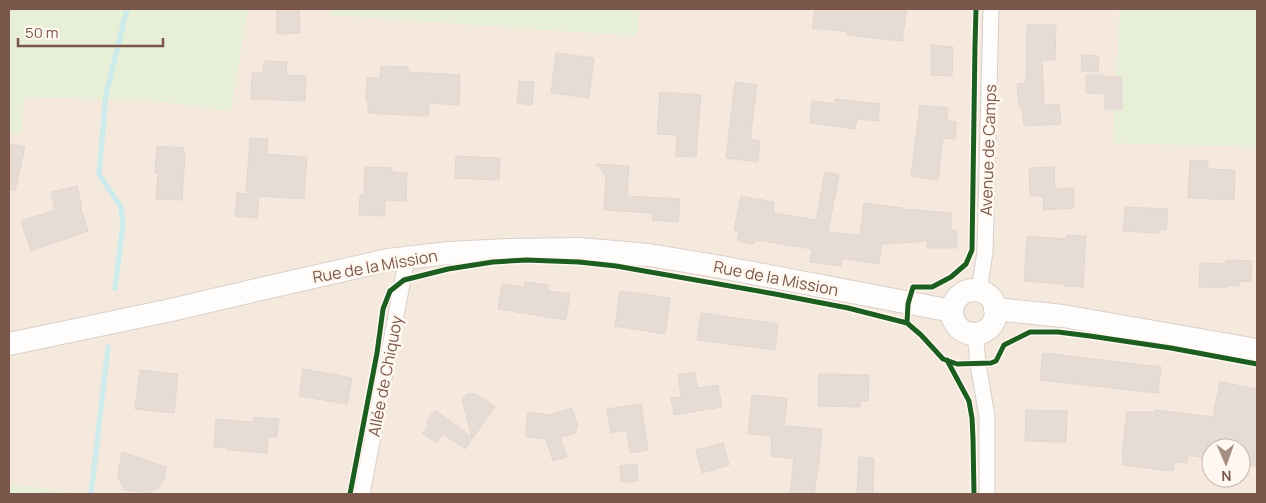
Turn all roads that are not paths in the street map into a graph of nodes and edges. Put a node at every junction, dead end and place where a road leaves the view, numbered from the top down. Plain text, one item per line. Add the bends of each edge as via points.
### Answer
1 (991, 9) edge
2 (407, 258) junction
3 (979, 291) junction
4 (995, 309) junction
5 (952, 311) junction
6 (975, 333) junction
7 (9, 344) edge
8 (1257, 350) edge
9 (362, 494) edge
10 (987, 494) edge

1 - 3 street, Avenue de Camps via 985,252
2 - 5 main road, Rue de la Mission via 449,253 579,249 649,255
2 - 7 main road, Rue de la Mission
2 - 9 street, Allée de Chiquoy
3 - 4 main road via 990,297
3 - 5 main road via 960,294
4 - 6 main road via 993,323 982,332
4 - 8 main road via 1063,316
5 - 6 main road via 961,330
6 - 10 street via 987,416

